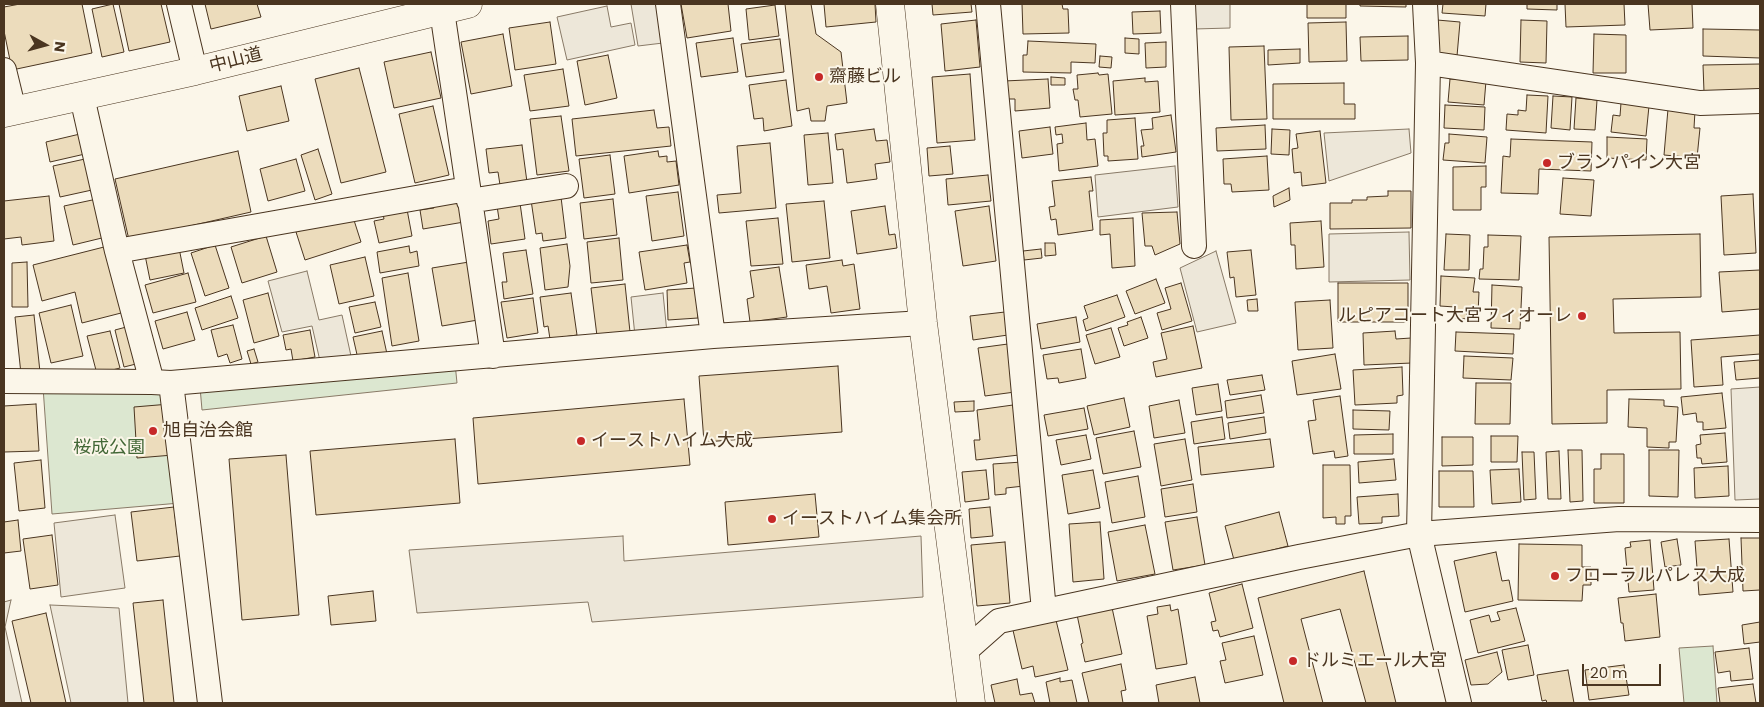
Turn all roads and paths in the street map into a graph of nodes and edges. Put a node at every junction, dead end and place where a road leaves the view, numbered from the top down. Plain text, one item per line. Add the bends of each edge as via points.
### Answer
1 (179, 4) edge
2 (468, 4) edge
3 (668, 4) edge
4 (890, 4) edge
5 (988, 4) edge
6 (1183, 4) edge
7 (1425, 4) edge
8 (441, 7) edge
9 (1428, 63) junction
10 (4, 70) edge
11 (195, 71) junction
12 (82, 96) junction
13 (1760, 101) edge
14 (9, 112) edge
15 (566, 186) dead end
16 (468, 195) junction
17 (1194, 246) dead end
18 (118, 251) junction
19 (923, 323) junction
20 (713, 336) junction
21 (493, 356) junction
22 (4, 381) edge
23 (162, 383) junction
24 (1760, 520) edge
25 (1418, 534) junction
26 (1044, 610) junction
27 (964, 652) junction
28 (210, 703) edge
29 (971, 703) edge
30 (1459, 703) edge

1 - 11 street
2 - 8 main road, 中山道
3 - 20 street
4 - 19 main road
5 - 26 street
6 - 17 street
7 - 9 street
8 - 11 main road, 中山道
8 - 16 street
9 - 13 street via 1700,103
9 - 25 street
10 - 14 street
11 - 12 main road, 中山道
12 - 14 main road, 中山道
12 - 18 street
15 - 16 street
16 - 18 street
16 - 21 street
18 - 23 street
19 - 20 street
19 - 27 main road
20 - 21 street
21 - 23 street
22 - 23 street
23 - 28 street
24 - 25 street via 1620,519
25 - 26 street
25 - 30 street
26 - 27 street via 999,621
27 - 29 main road

